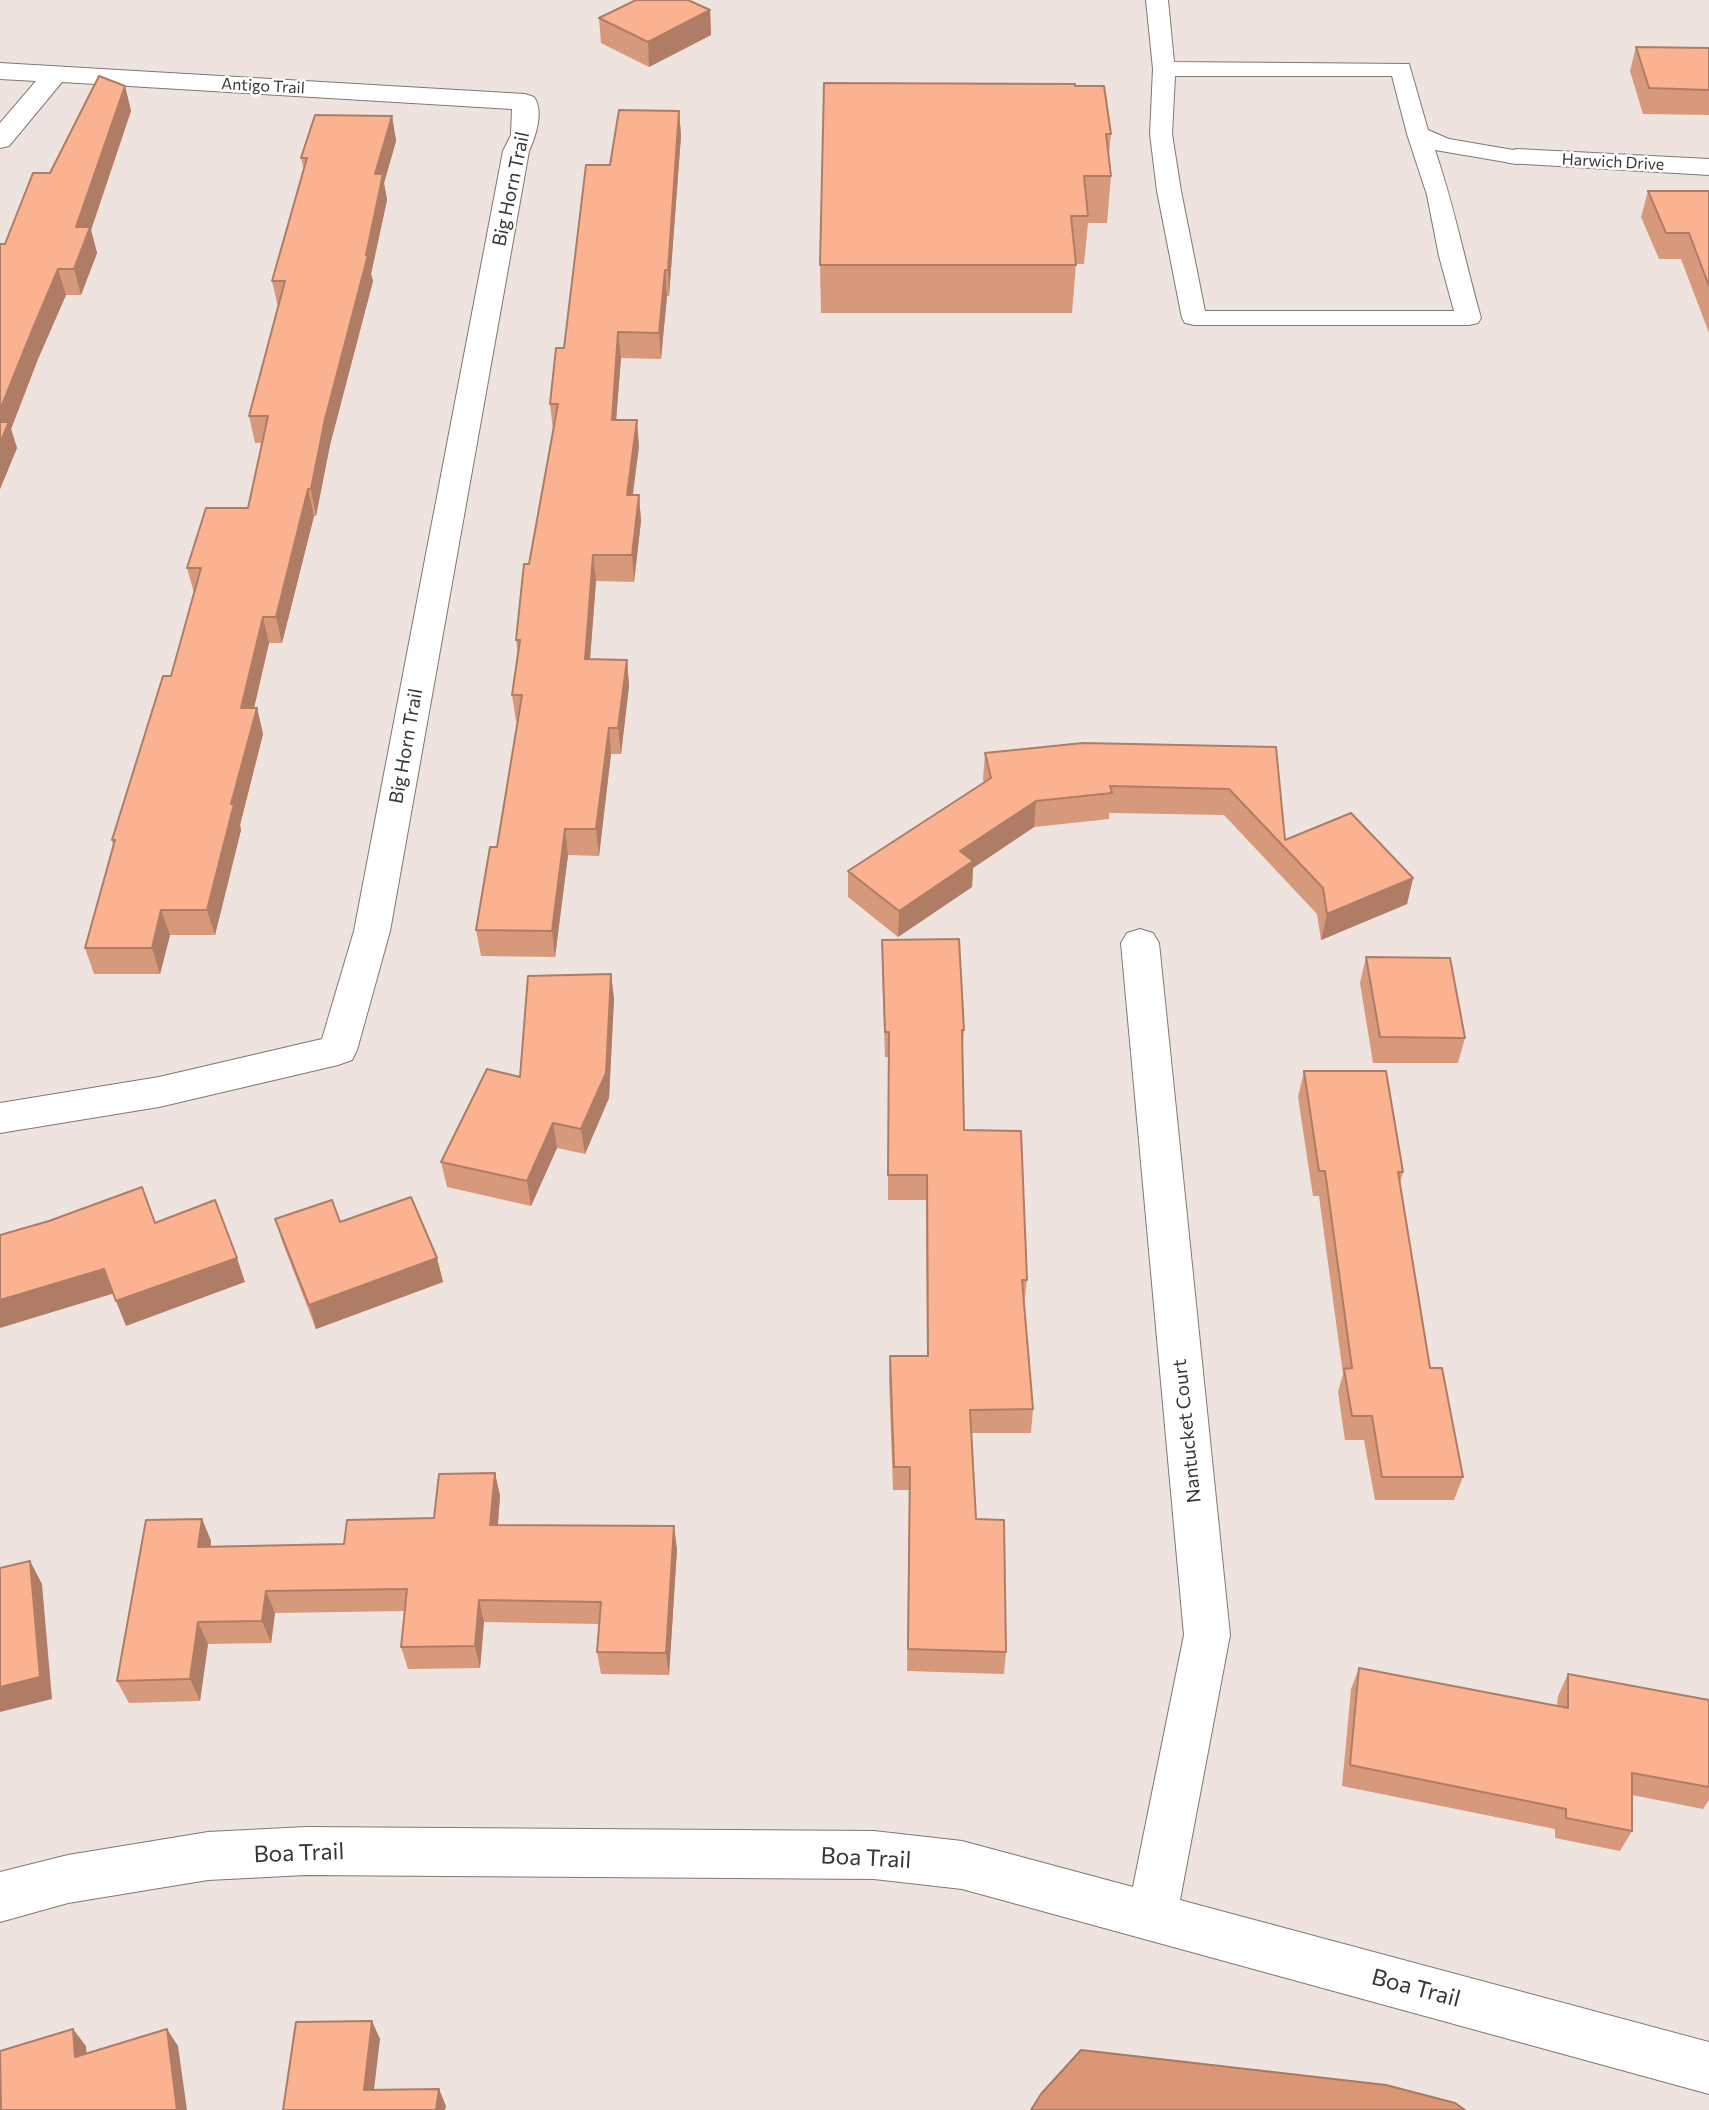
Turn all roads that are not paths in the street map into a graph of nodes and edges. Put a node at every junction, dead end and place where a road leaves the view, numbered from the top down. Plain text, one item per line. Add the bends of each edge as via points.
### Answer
1 (1157, 0) edge
2 (1164, 69) junction
3 (0, 71) edge
4 (54, 75) junction
5 (525, 102) joint
6 (1418, 134) junction
7 (0, 140) edge
8 (1517, 157) joint
9 (1709, 167) edge
10 (1140, 943) dead end
11 (0, 1118) edge
12 (0, 1897) edge
13 (1152, 1915) junction
14 (1709, 2068) edge

1 - 2 lane
2 - 6 lane via 1401,69
2 - 6 lane via 1161,134 1194,318 1469,318
3 - 4 street, Antigo Trail
4 - 5 street, Antigo Trail
4 - 7 street
5 - 11 street, Big Horn Trail via 524,135 513,165 372,931 338,1049 159,1092
6 - 8 lane via 1443,145
8 - 9 street, Harwich Drive
10 - 13 street, Nantucket Court via 1207,1635
12 - 13 street, Boa Trail via 68,1879 208,1856 306,1851 874,1855 962,1866
13 - 14 street, Boa Trail

